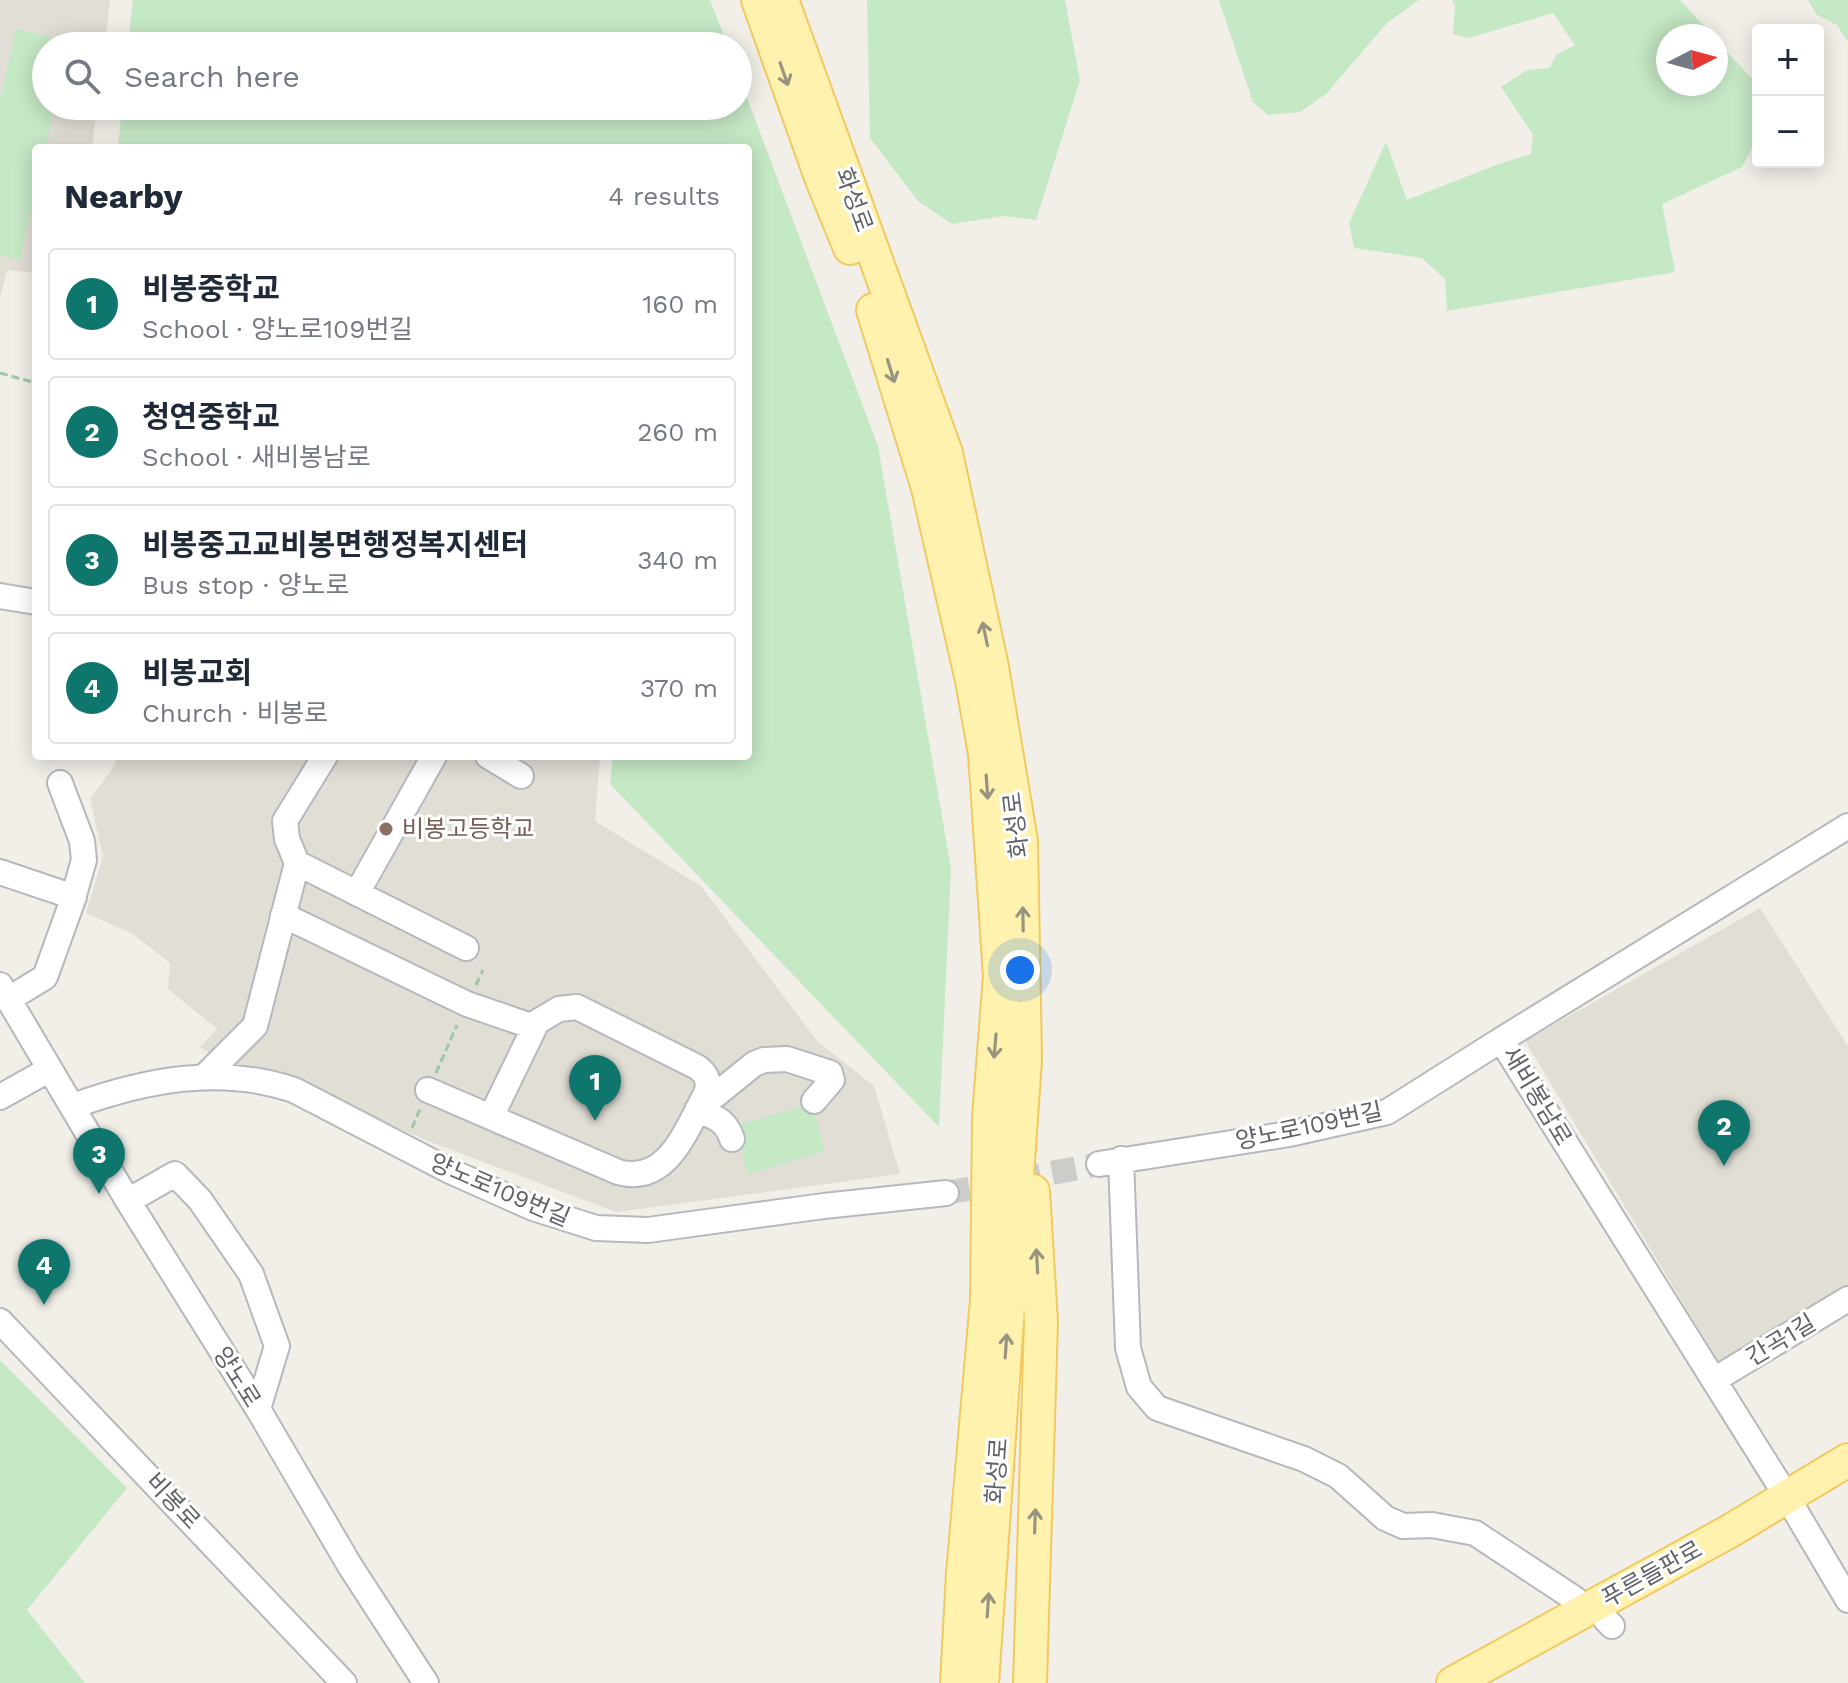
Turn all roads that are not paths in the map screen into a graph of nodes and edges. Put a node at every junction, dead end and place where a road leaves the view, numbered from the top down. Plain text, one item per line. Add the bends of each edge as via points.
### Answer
1 (758, 0) edge
2 (782, 0) edge
3 (0, 596) edge
4 (32, 601) edge
5 (323, 760) edge
6 (424, 760) edge
7 (495, 760) edge
8 (521, 776) dead end
9 (60, 783) dead end
10 (1848, 826) edge
11 (297, 863) junction
12 (0, 872) edge
13 (357, 893) junction
14 (74, 897) junction
15 (283, 915) junction
16 (466, 948) dead end
17 (4, 992) edge
18 (534, 1027) junction
19 (1501, 1040) junction
20 (1025, 1060) junction
21 (50, 1069) junction
22 (205, 1076) junction
23 (428, 1090) road end
24 (0, 1097) edge
25 (814, 1101) dead end
26 (73, 1106) junction
27 (697, 1110) junction
28 (491, 1117) junction
29 (732, 1139) dead end
30 (946, 1193) tunnel mouth
31 (128, 1201) junction
32 (1848, 1299) edge
33 (0, 1321) edge
34 (1714, 1380) junction
35 (258, 1409) junction
36 (1848, 1460) edge
37 (1787, 1497) junction
38 (1575, 1599) dead end
39 (1848, 1600) edge
40 (344, 1683) edge
41 (426, 1683) edge
42 (957, 1683) edge
43 (982, 1683) edge
44 (1030, 1683) edge
45 (1453, 1683) edge

1 -> 42 main road, 화성로 via 867,289 928,488 985,754 1000,976 989,1117 987,1300
20 -> 2 main road, 화성로 via 1021,841 992,667 946,453
3 - 4 street
5 - 11 street via 285,821
6 - 13 street
7 - 8 street
9 - 14 street, 양노로 via 84,846
10 - 19 street, 새비봉남로
11 - 13 street
11 - 15 street
12 - 14 street
13 - 16 street
14 - 17 street, 양노로 via 45,977
15 - 18 street via 467,1004
15 - 22 street via 255,1026
17 - 21 street, 양노로
18 - 27 street via 559,1009 577,1007 691,1064 708,1082
18 - 28 street
19 - 34 street, 새비봉남로
19 - 38 street, 양노로109번길 via 1387,1112 1289,1134 1110,1161 1128,1348 1139,1387 1157,1408 1304,1459 1338,1476 1385,1518 1403,1526 1475,1533
43 -> 20 main road, 화성로
44 -> 20 main road via 1041,1322
21 - 24 street
21 - 26 street, 양노로
22 - 26 street, 양노로109번길 via 137,1085
22 - 30 street, 양노로109번길 via 254,1079 294,1090 450,1171 533,1208 596,1228 648,1230
23 - 28 street
25 - 27 street via 830,1085 830,1073 771,1058 754,1064
26 - 31 street, 양노로
27 - 28 street via 668,1160 636,1174 618,1172
27 - 29 street via 723,1121
31 - 35 street, 양노로
31 - 35 street via 175,1174 200,1200 251,1274 277,1346
32 - 34 street, 간곡1길
33 - 40 street, 비봉로
34 - 37 street, 새비봉남로
35 - 41 street, 양노로
36 - 37 main road, 푸른들판로
37 - 39 street, 새비봉남로
37 - 45 main road, 푸른들판로

